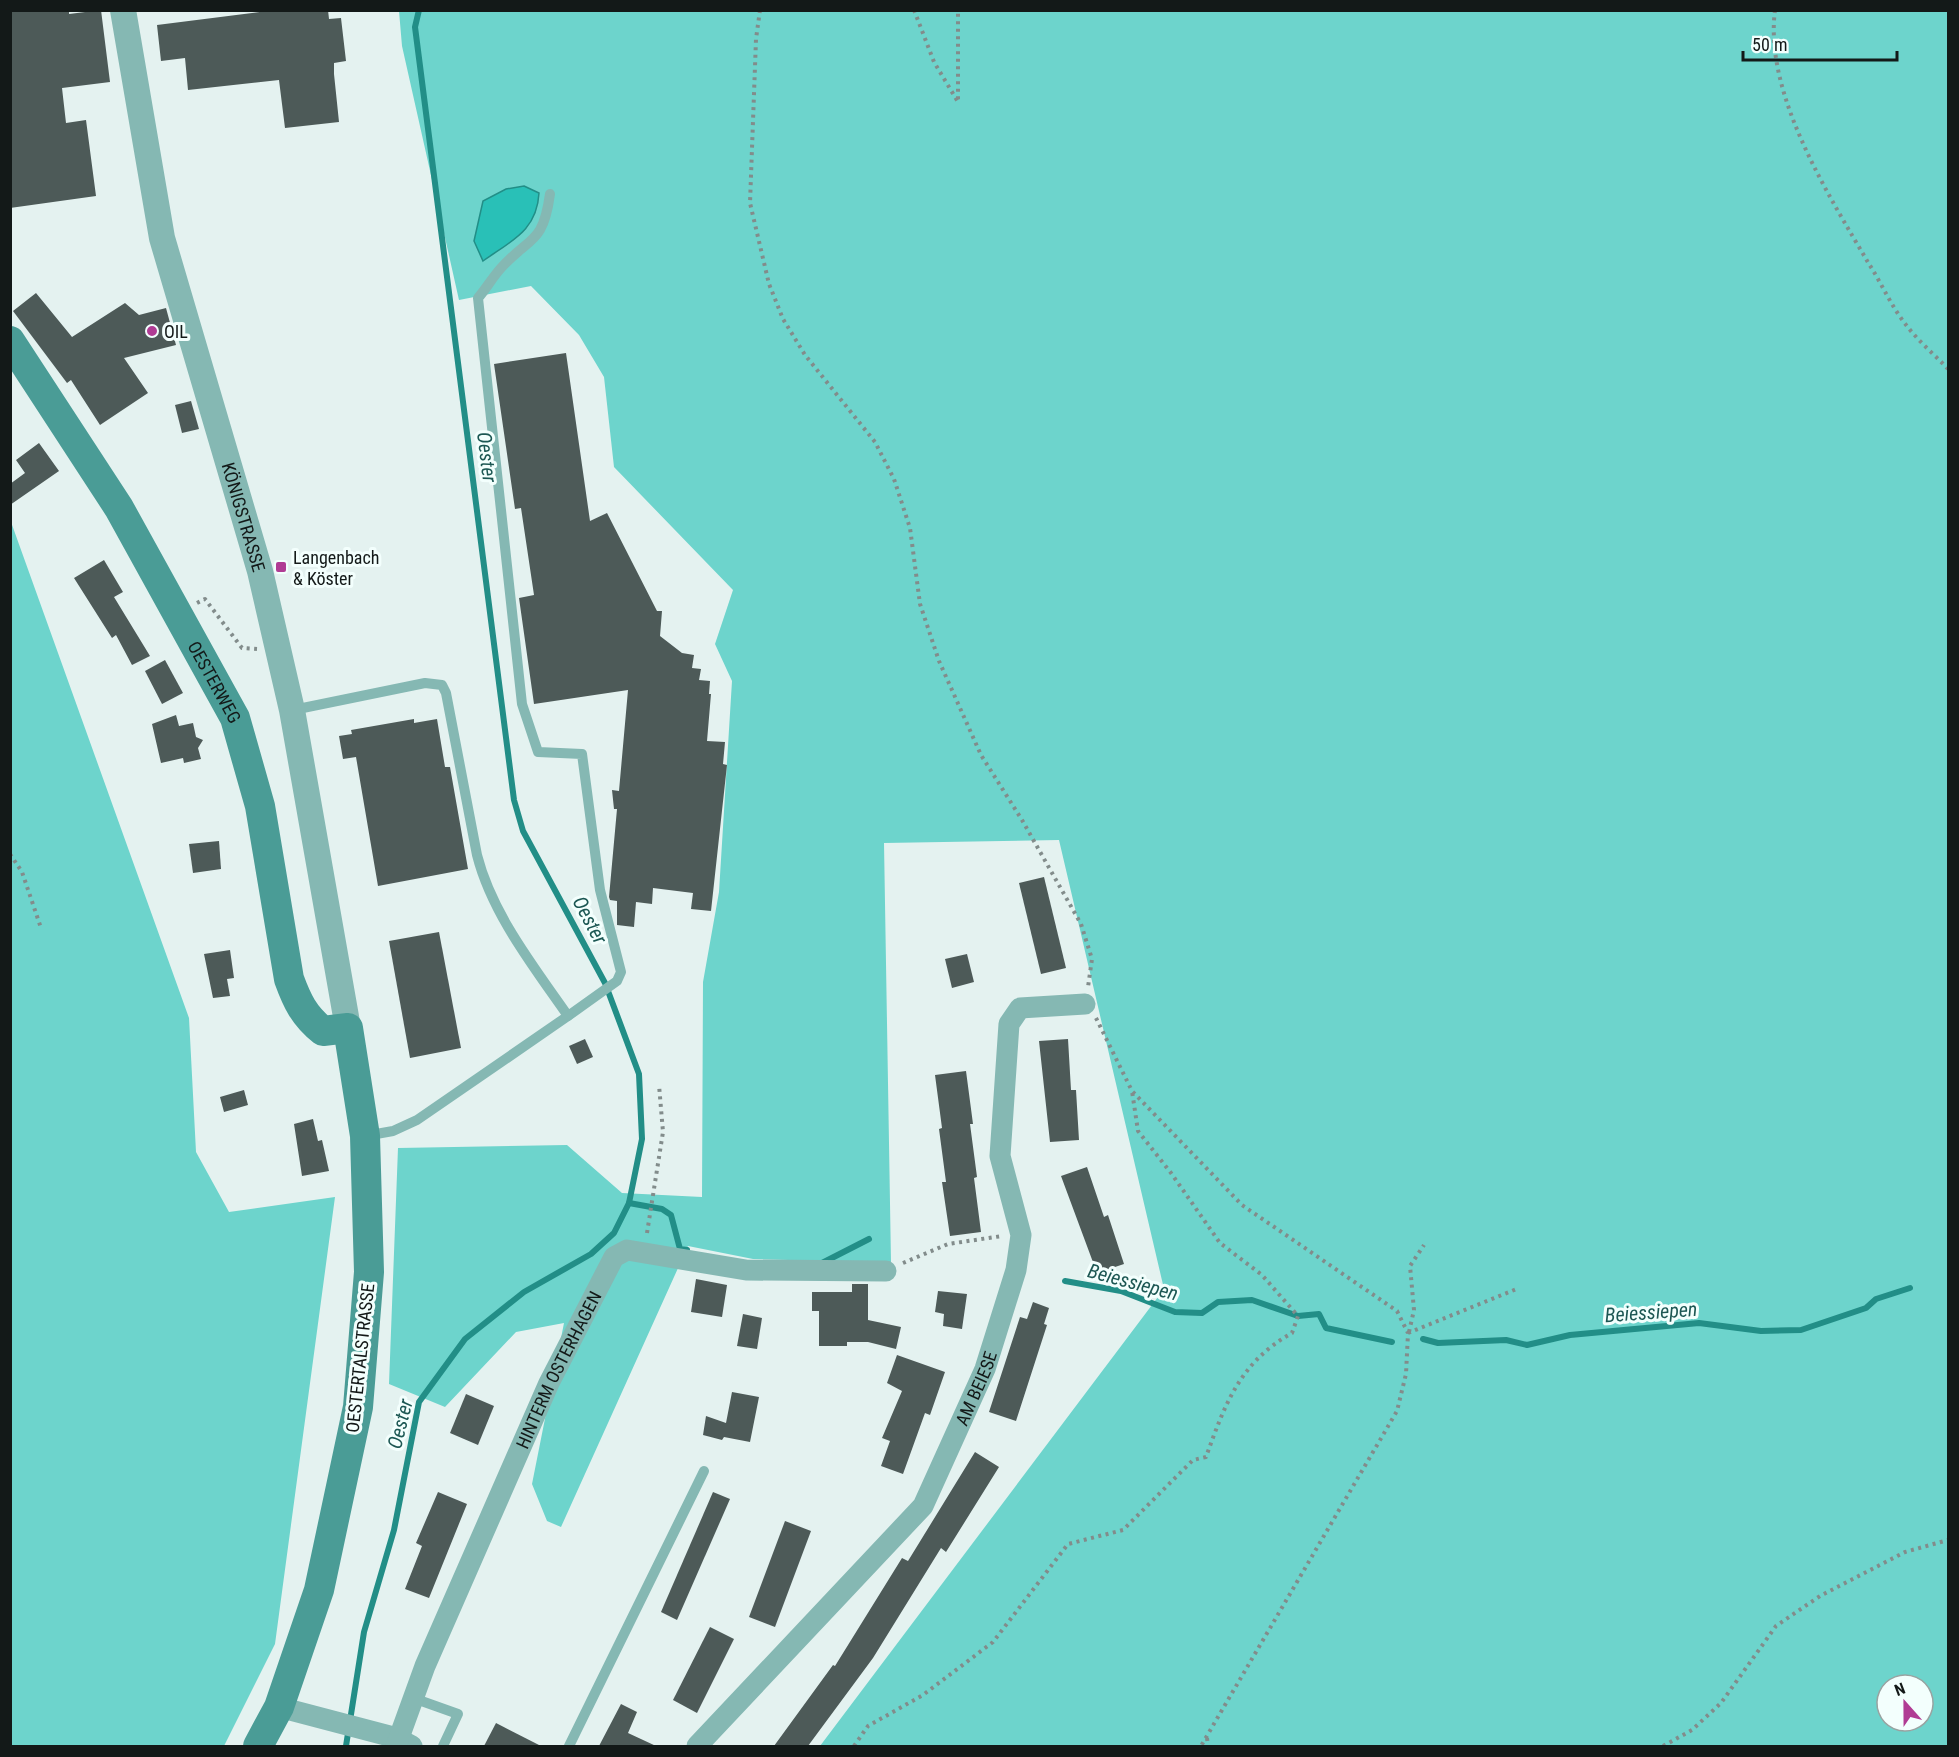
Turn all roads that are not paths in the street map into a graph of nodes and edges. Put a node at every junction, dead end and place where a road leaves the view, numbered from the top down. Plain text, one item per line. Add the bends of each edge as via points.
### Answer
1 (123, 10) edge
2 (550, 194) dead end
3 (10, 341) edge
4 (292, 711) junction
5 (1086, 1004) road end
6 (568, 1016) junction
7 (348, 1028) junction
8 (365, 1136) junction
9 (886, 1271) road end
10 (704, 1471) dead end
11 (413, 1698) junction
12 (279, 1707) junction
13 (396, 1742) edge
14 (258, 1746) edge
15 (443, 1746) edge
16 (569, 1746) edge
17 (697, 1746) edge

1 - 4 street, KÖNIGSTRASSE via 162,238 260,571
2 - 6 lane via 546,219 533,242 501,267 478,298 522,704 538,752 582,754 600,890 621,972 617,981
3 - 7 main road, OESTERWEG via 119,508 227,701 244,742 260,806 292,988 299,1006 323,1031
4 - 6 lane via 425,682 442,685 483,877 499,910
4 - 7 street, KÖNIGSTRASSE
5 - 17 street, AM BEIESE via 1020,1008 1009,1024 1000,1156 1021,1235 1016,1270 985,1369 923,1506
6 - 8 lane via 417,1120 393,1131
7 - 8 main road, OESTERTALSTRASSE
8 - 12 main road, OESTERTALSTRASSE via 369,1272 358,1407 319,1590
9 - 11 street, HINTERM OSTERHAGEN via 746,1270 627,1250 614,1257 549,1383
10 - 16 lane
11 - 13 street, HINTERM OSTERHAGEN
11 - 15 lane via 458,1714
12 - 13 street
12 - 14 main road, OESTERTALSTRASSE

